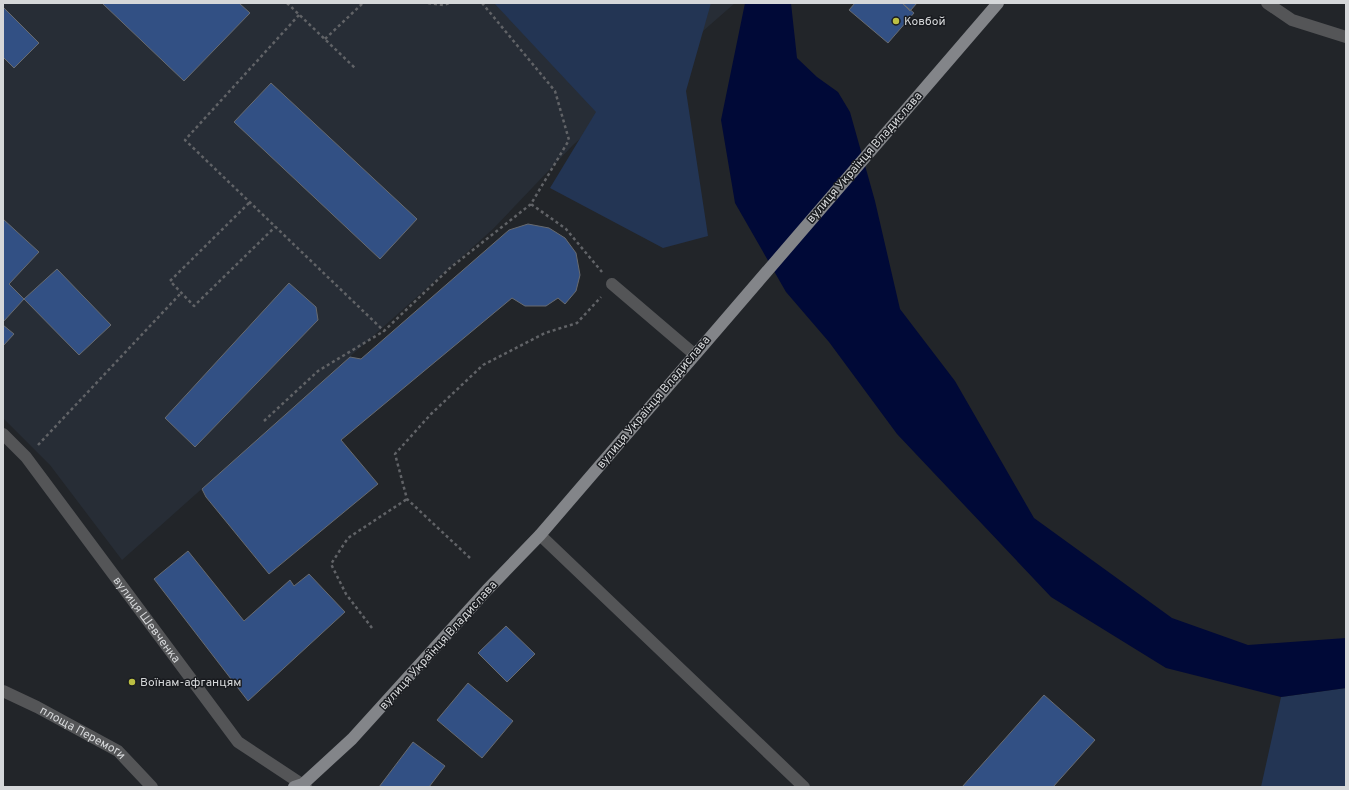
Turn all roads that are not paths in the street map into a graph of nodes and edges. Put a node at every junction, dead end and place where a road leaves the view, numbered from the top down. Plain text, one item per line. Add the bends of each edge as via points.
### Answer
1 (998, 3) edge
2 (1267, 3) edge
3 (1346, 37) edge
4 (612, 284) road end
5 (694, 354) junction
6 (3, 434) edge
7 (540, 535) junction
8 (3, 691) edge
9 (301, 786) edge
10 (152, 787) edge
11 (804, 787) edge

1 - 5 main road, вулиця Українця Владислава
2 - 3 street via 1292,20
4 - 5 street
5 - 7 main road, вулиця Українця Владислава
6 - 9 street, вулиця Шевченка via 26,457 238,742
7 - 9 main road, вулиця Українця Владислава via 352,739
7 - 11 street
8 - 10 street, площа Перемоги via 118,751

